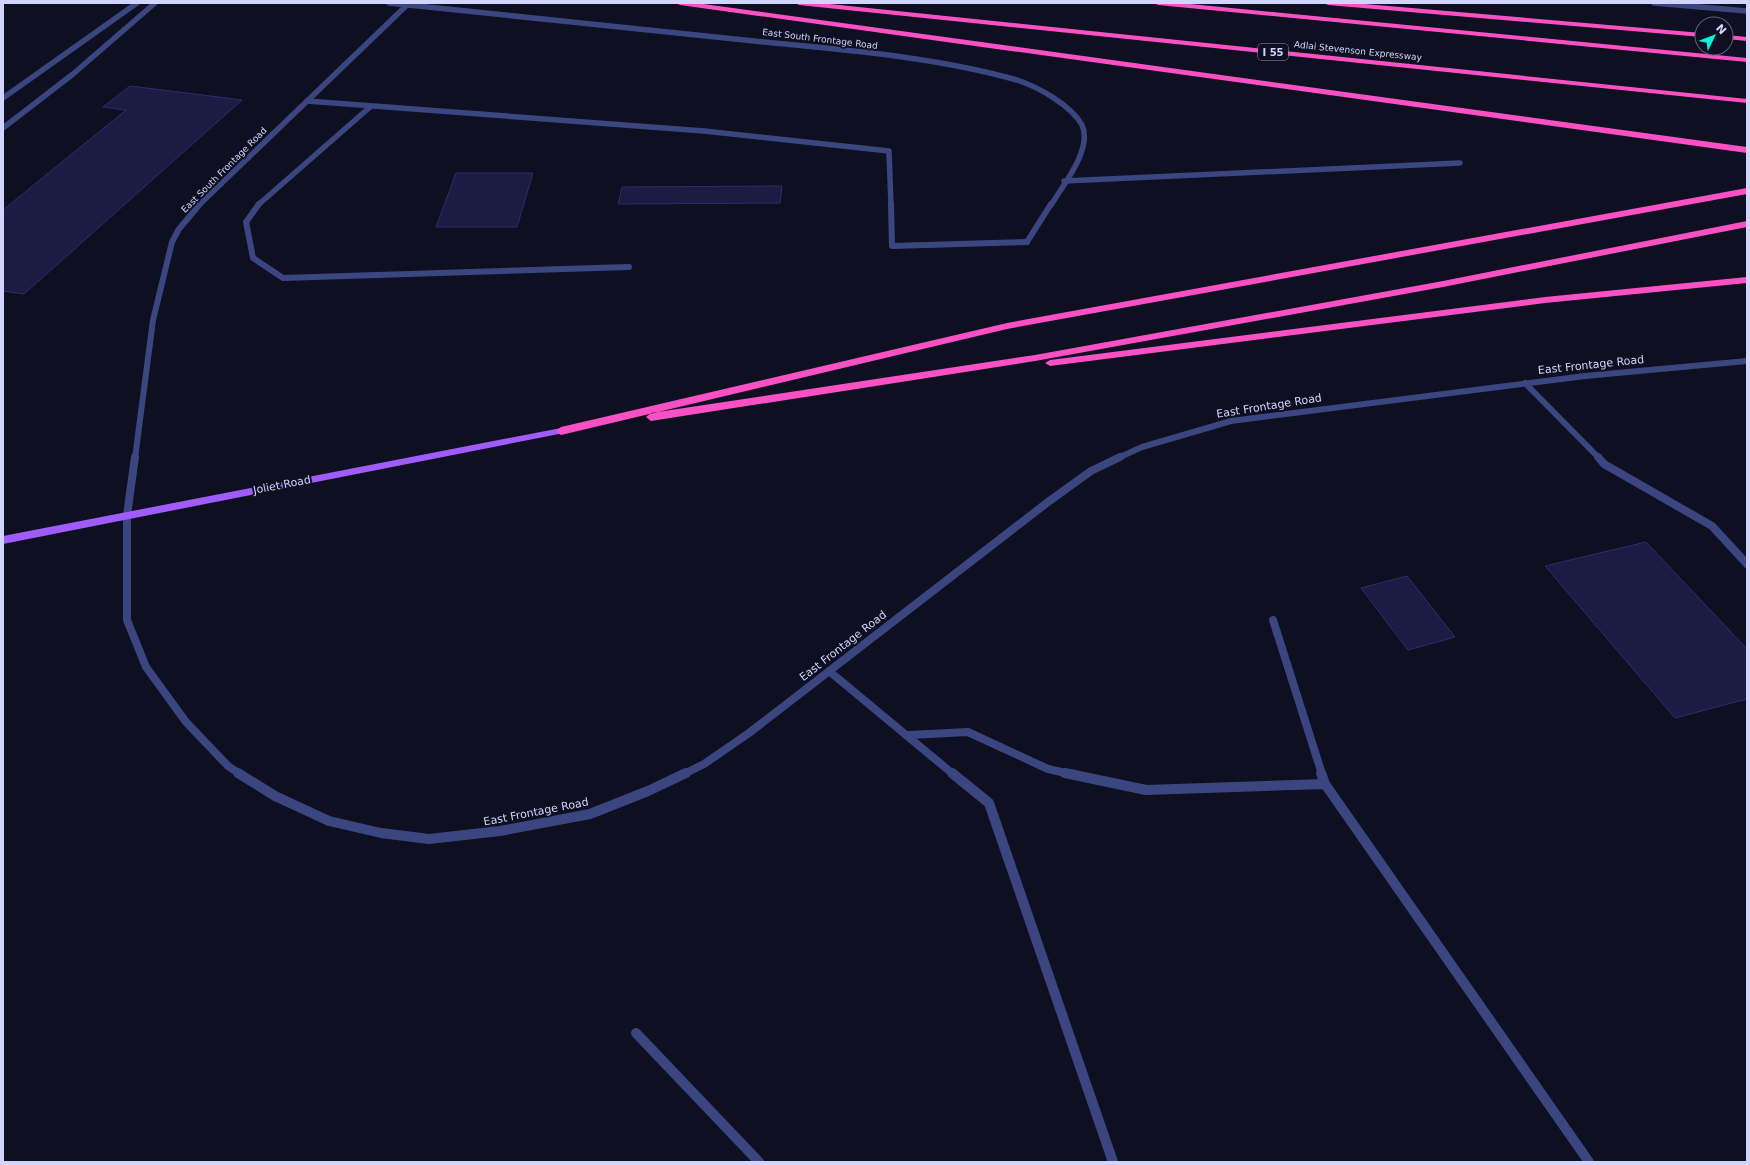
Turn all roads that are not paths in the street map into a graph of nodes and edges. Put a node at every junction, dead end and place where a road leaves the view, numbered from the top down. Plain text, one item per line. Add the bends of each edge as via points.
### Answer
1 (137, 3) edge
2 (155, 3) edge
3 (389, 3) edge
4 (680, 3) edge
5 (799, 3) edge
6 (1158, 3) edge
7 (1328, 3) edge
8 (1654, 3) edge
9 (407, 5) junction
10 (1747, 11) edge
11 (1694, 34) edge
12 (1734, 38) edge
13 (1747, 39) edge
14 (1747, 60) edge
15 (3, 98) edge
16 (307, 101) junction
17 (1747, 101) edge
18 (370, 107) junction
19 (3, 128) edge
20 (1747, 150) edge
21 (1460, 163) dead end
22 (1064, 181) junction
23 (1747, 191) edge
24 (1747, 224) edge
25 (630, 267) dead end
26 (1747, 280) edge
27 (1747, 361) edge
28 (1525, 384) junction
29 (751, 402) junction
30 (561, 431) junction
31 (127, 515) junction
32 (3, 540) edge
33 (1747, 564) edge
34 (1273, 620) dead end
35 (829, 671) junction
36 (909, 735) junction
37 (1325, 784) junction
38 (636, 1033) dead end
39 (759, 1162) edge
40 (1113, 1162) edge
41 (1589, 1162) edge

1 - 15 street
2 - 19 street via 73,74
3 - 9 street, East South Frontage Road
4 - 20 highway
5 - 17 highway, Adlai Stevenson Expressway / I 55
6 - 14 highway
7 - 11 highway
8 - 10 street
9 - 16 street, East South Frontage Road
9 - 22 street, East South Frontage Road via 859,52 966,68 1019,80 1051,96 1070,110 1082,126 1085,140 1078,161
12 - 13 highway
16 - 18 street
16 - 31 street, East South Frontage Road via 197,207 179,228 172,242 153,320
18 - 22 street, East South Frontage Road via 696,130 889,151 892,246 1026,242
18 - 25 street via 260,202 246,222 253,258 283,278
21 - 22 street
23 - 30 highway via 1007,326
24 - 29 highway via 1435,285 1035,358
26 - 29 highway via 1545,300
27 - 28 street, East Frontage Road
28 - 33 street via 1604,464 1712,526
28 - 35 street, East Frontage Road via 1231,422 1142,447 1091,471
29 - 30 highway
30 - 31 main road, Joliet Road
31 - 32 main road, Joliet Road
31 - 35 street, East Frontage Road via 127,620 146,667 186,722 228,766 275,796 329,821 381,833 429,839 500,831 590,814 648,792 704,764
34 - 37 street
35 - 36 street
36 - 37 street via 968,732 1048,769 1146,790
36 - 40 street via 989,803
37 - 41 street
38 - 39 street

